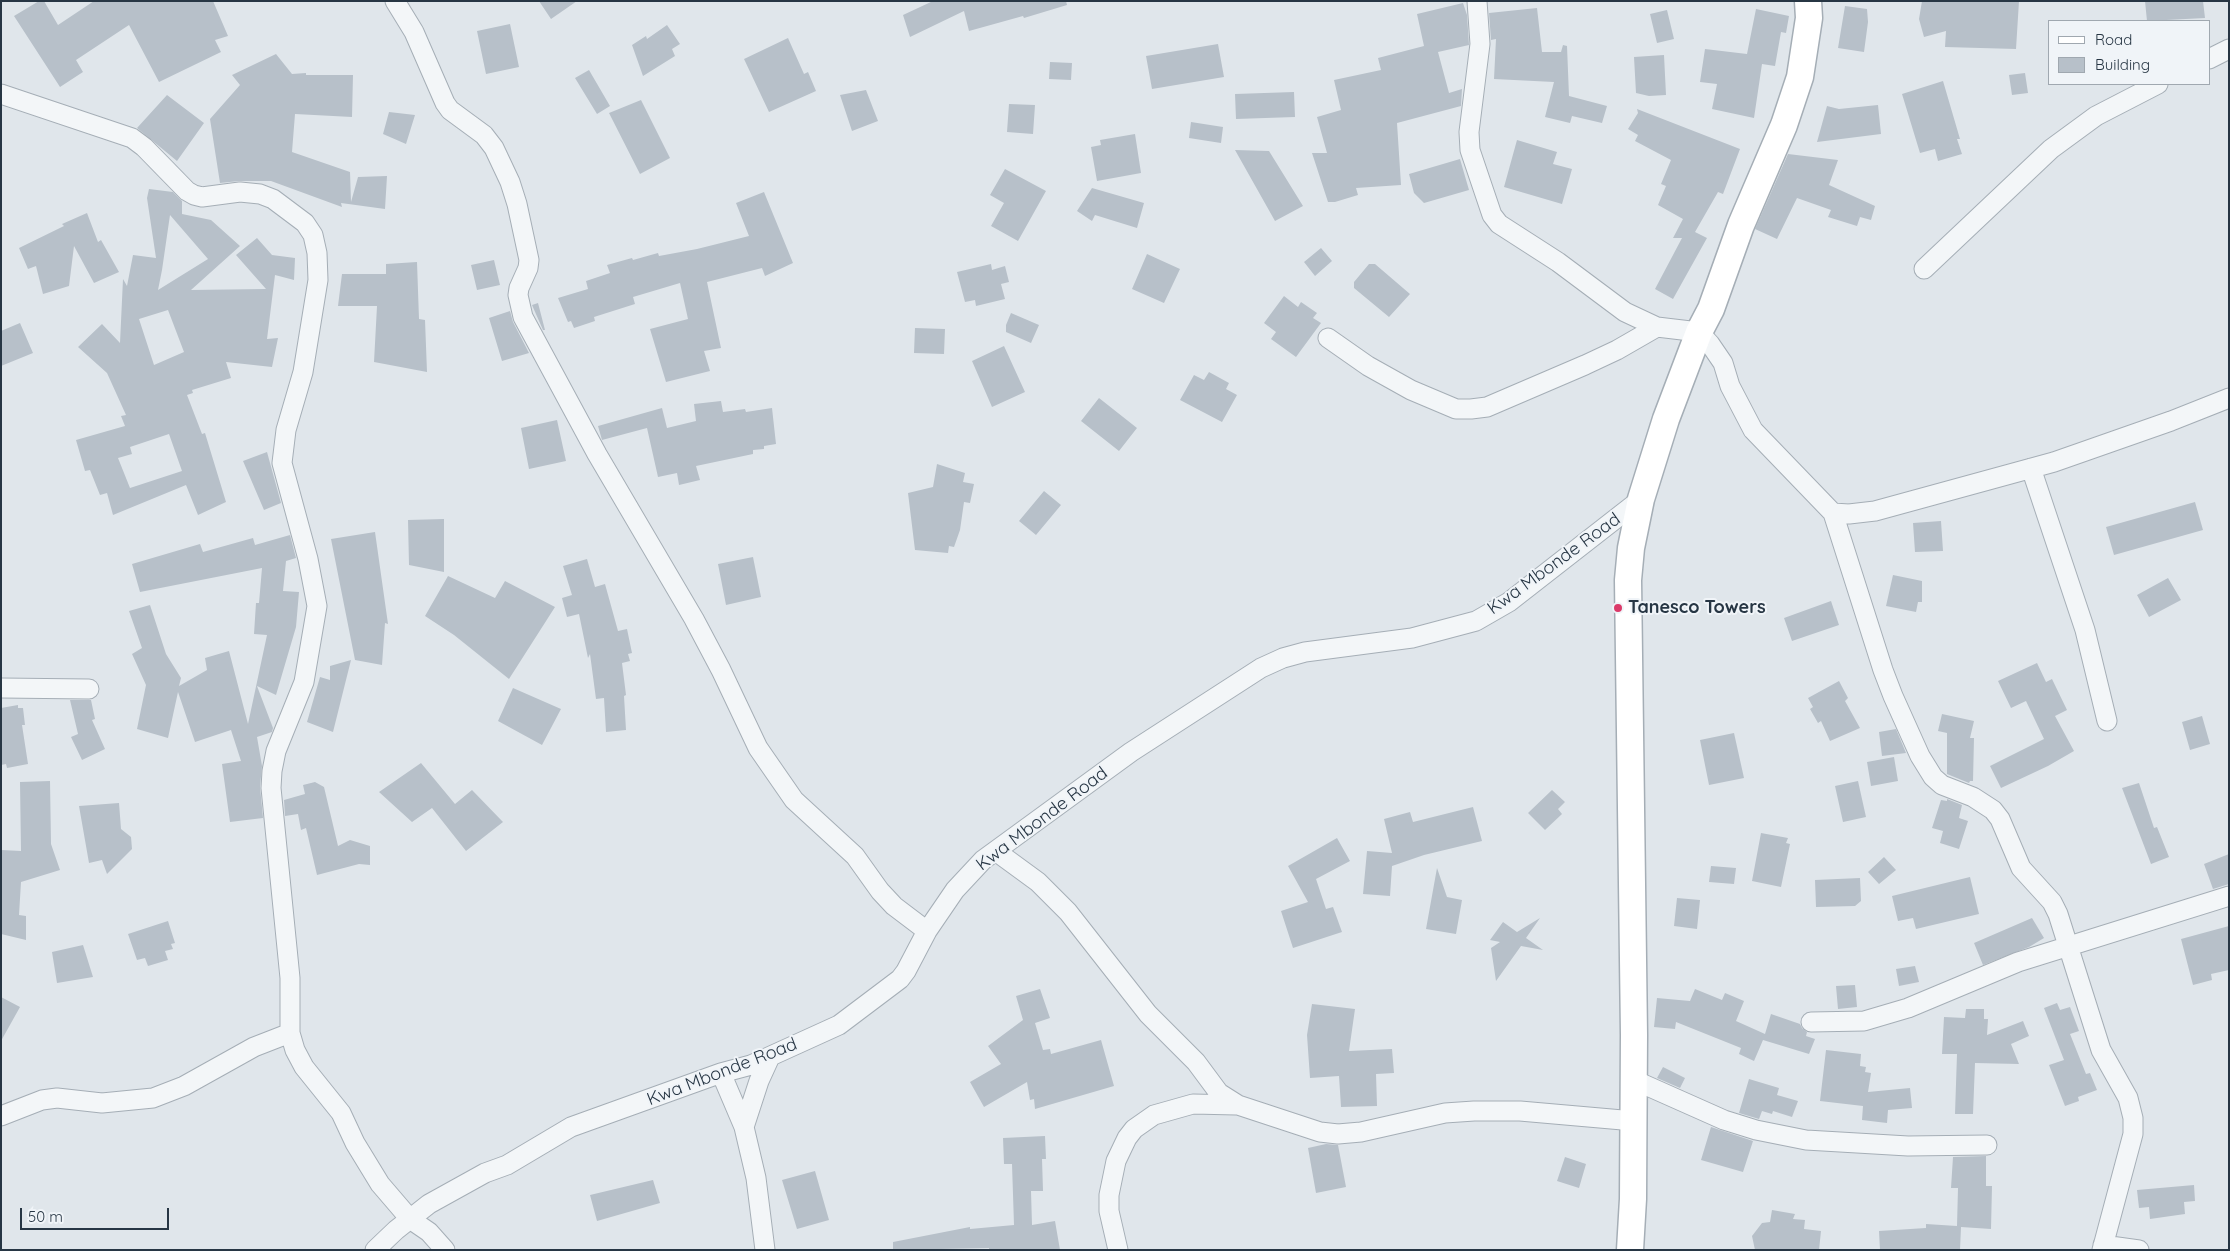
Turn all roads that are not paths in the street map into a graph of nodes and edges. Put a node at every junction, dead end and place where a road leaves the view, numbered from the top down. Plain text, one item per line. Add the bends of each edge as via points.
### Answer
1 (395, 1) edge
2 (1478, 1) edge
3 (1808, 1) edge
4 (2229, 49) edge
5 (2210, 58) edge
6 (2156, 85) edge
7 (1, 94) edge
8 (1924, 269) dead end
9 (1657, 327) junction
10 (1699, 332) junction
11 (1328, 338) dead end
12 (2229, 398) edge
13 (2032, 468) junction
14 (1641, 499) junction
15 (1833, 513) junction
16 (1, 688) edge
17 (89, 689) dead end
18 (2107, 721) dead end
19 (997, 852) junction
20 (2229, 896) edge
21 (927, 932) junction
22 (2068, 946) junction
23 (1811, 1022) dead end
24 (290, 1033) junction
25 (770, 1056) junction
26 (721, 1073) junction
27 (1634, 1080) junction
28 (1238, 1105) junction
29 (1, 1116) edge
30 (1634, 1121) junction
31 (744, 1127) junction
32 (1987, 1145) dead end
33 (410, 1219) junction
34 (2103, 1247) edge
35 (375, 1250) edge
36 (445, 1250) edge
37 (765, 1250) edge
38 (1118, 1250) edge
39 (1630, 1250) edge
40 (2139, 1250) edge

1 - 21 street via 414,32 450,110 484,135 494,148 512,190 529,260 518,295 522,317 597,454 694,619 758,748 794,800 855,856 894,906
2 - 9 street via 1480,44 1469,132 1470,150 1492,215 1499,224 1558,262 1624,312
3 - 10 street via 1809,18 1800,77 1784,125
4 - 5 street
6 - 8 street via 2096,116 2051,149
7 - 24 street via 132,138 194,195 240,192 273,199 305,223 313,235 318,280 303,372 286,430 282,462 317,606 304,682 276,752 271,788 290,978
9 - 10 street
9 - 11 street via 1585,365 1486,406 1471,409 1456,409 1411,390
10 - 14 street via 1666,419
10 - 15 street via 1723,363 1734,395 1753,430
12 - 13 street
13 - 15 street via 1875,511
13 - 18 street via 2085,630
14 - 19 street, Kwa Mbonde Road via 1509,602 1476,621 1412,638 1305,652 1261,668 1132,752
14 - 27 street via 1628,580
15 - 22 street via 1883,670 1920,756 1942,785 1973,797 1993,810 2021,868 2052,902
16 - 17 street
19 - 21 street, Kwa Mbonde Road via 983,860 955,890
19 - 28 street via 1038,882 1068,912 1148,1014 1196,1062 1219,1093
20 - 22 street
21 - 25 street, Kwa Mbonde Road via 906,971 893,985 839,1025
22 - 23 street via 1908,1008 1864,1021
22 - 34 street via 2101,1050 2128,1098 2133,1118 2133,1134
24 - 29 street via 254,1047 184,1086 153,1098 102,1103 57,1098 42,1100
24 - 33 street via 304,1067 341,1113 380,1184
25 - 26 street, Kwa Mbonde Road
25 - 31 street
26 - 31 street
26 - 33 street, Kwa Mbonde Road via 571,1127 507,1165 451,1191
27 - 30 street
27 - 32 street via 1724,1120 1806,1140 1908,1146
28 - 30 street via 1320,1132 1338,1134 1445,1113 1474,1111 1520,1111
28 - 38 street via 1193,1104 1154,1115 1131,1133 1116,1161 1109,1195 1109,1211
30 - 39 street
31 - 37 street via 756,1178
33 - 35 street, Kwa Mbonde Road
33 - 36 street via 429,1232
34 - 40 street

